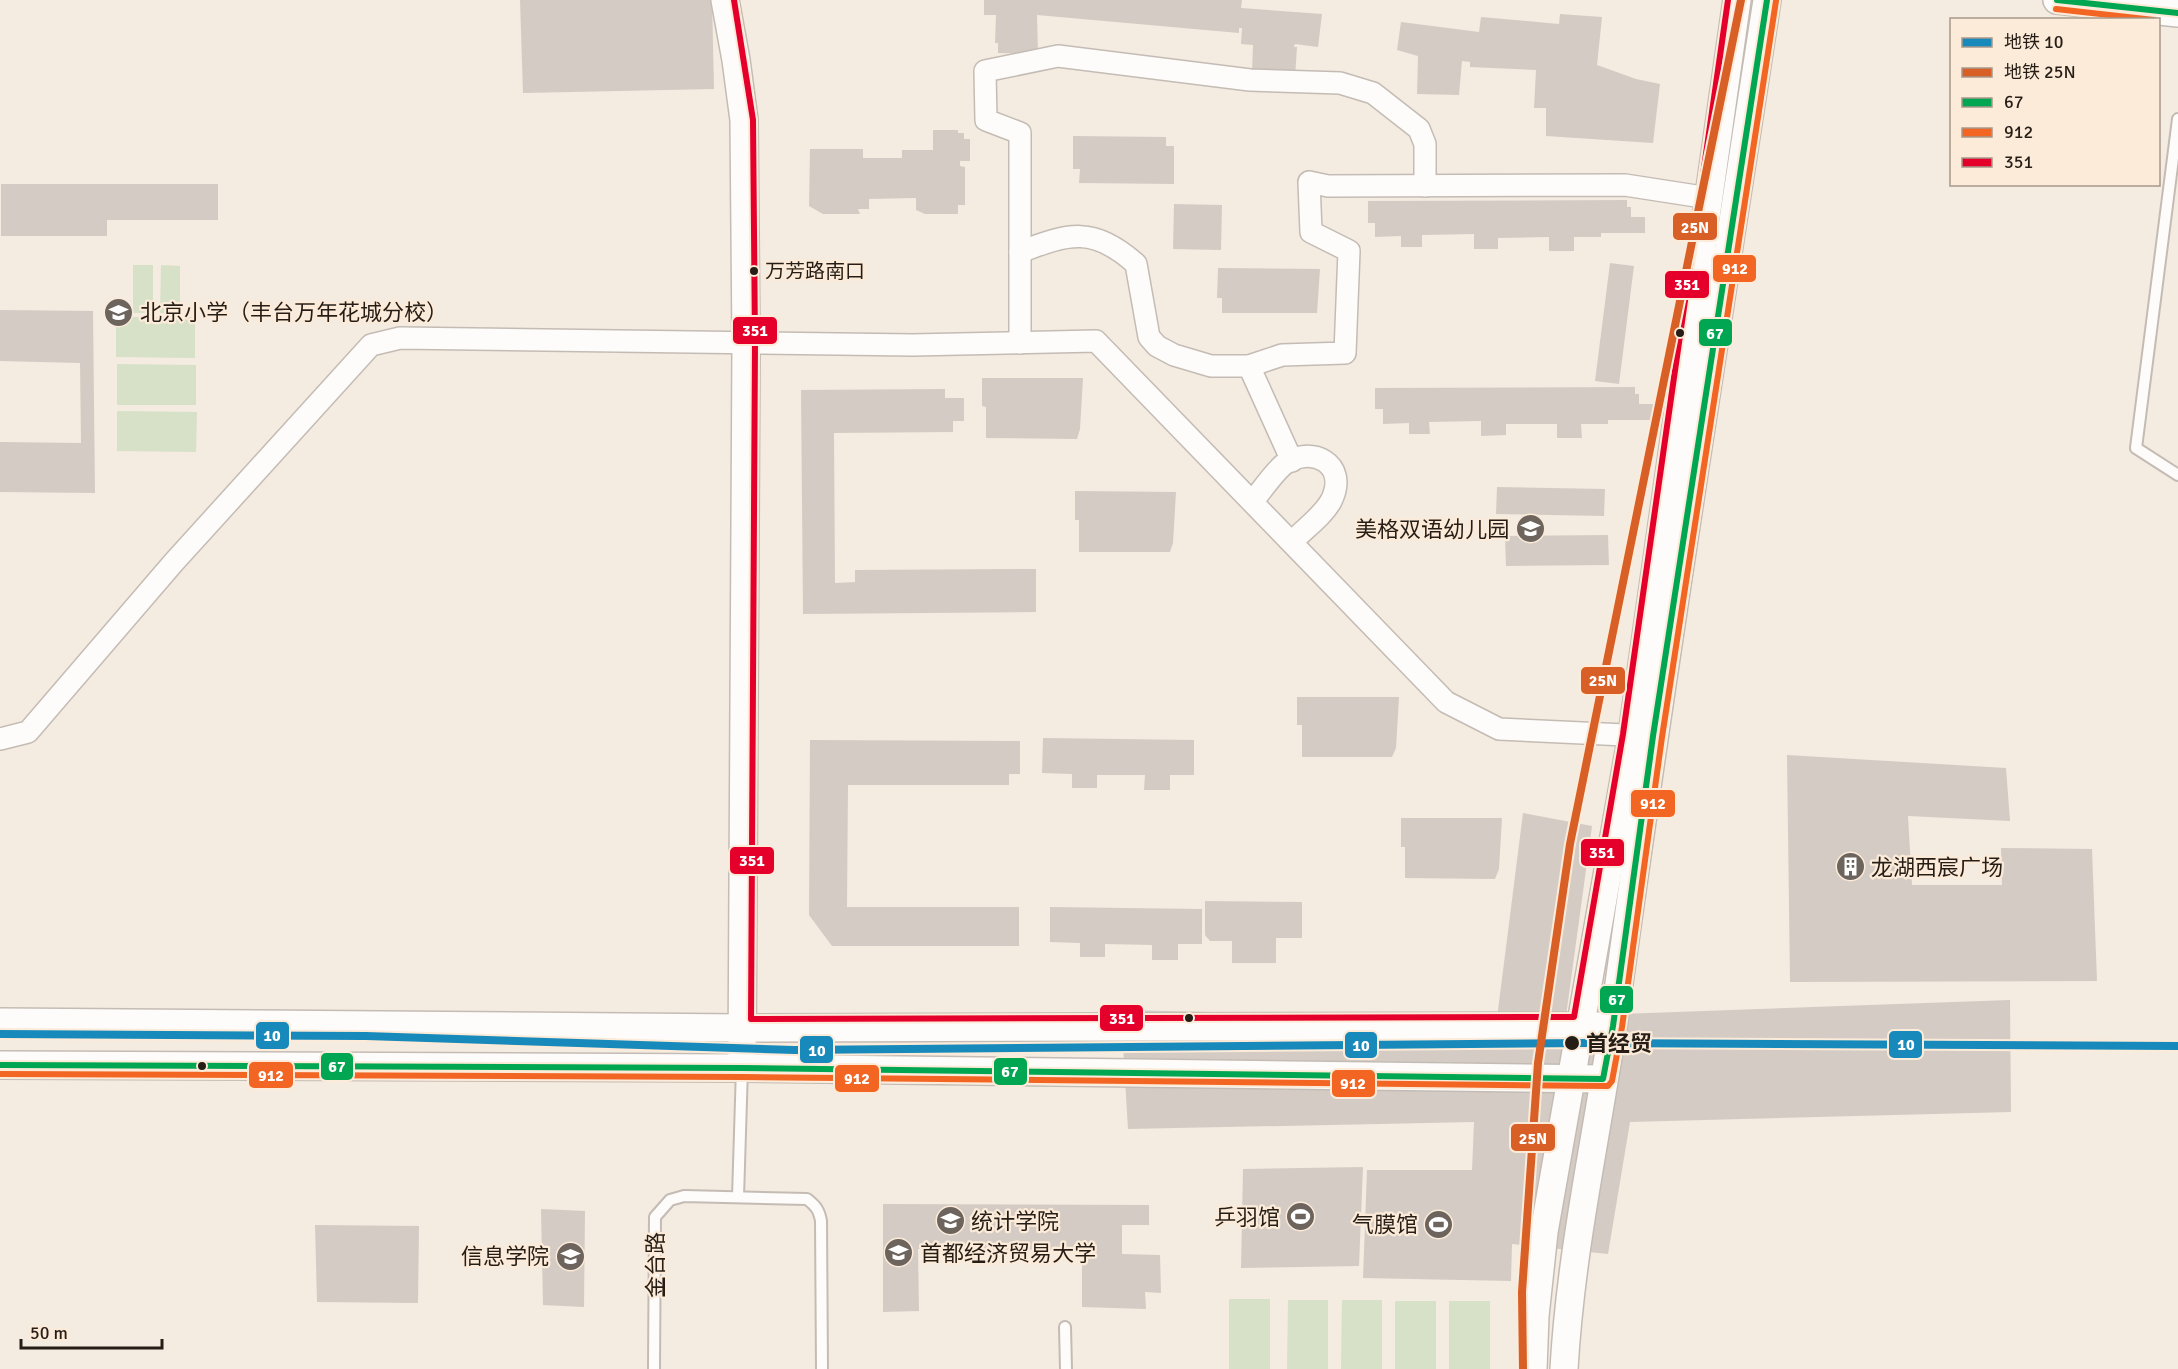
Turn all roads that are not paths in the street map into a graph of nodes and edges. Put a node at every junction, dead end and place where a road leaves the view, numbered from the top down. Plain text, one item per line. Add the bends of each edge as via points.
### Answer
1 (725, 0) edge
2 (1737, 0) edge
3 (1767, 0) edge
4 (2057, 0) edge
5 (2178, 13) edge
6 (2178, 120) edge
7 (1425, 186) junction
8 (1709, 198) junction
9 (1020, 252) junction
10 (746, 343) junction
11 (1020, 343) junction
12 (1248, 366) junction
13 (1292, 461) junction
14 (2178, 475) edge
15 (1253, 501) junction
16 (1292, 542) junction
17 (1642, 736) junction
18 (0, 739) edge
19 (0, 1022) edge
20 (1582, 1026) junction
21 (1613, 1026) junction
22 (742, 1028) junction
23 (0, 1065) edge
24 (742, 1068) junction
25 (1572, 1078) junction
26 (1603, 1079) junction
27 (738, 1197) junction
28 (1543, 1239) junction
29 (1577, 1241) junction
30 (1065, 1327) dead end
31 (654, 1369) edge
32 (822, 1369) edge
33 (1066, 1369) edge
34 (1533, 1369) edge
35 (1564, 1369) edge

1 - 10 street via 744,120
2 - 8 street
3 - 17 street
4 - 5 street
6 - 14 lane via 2136,448
7 - 8 street via 1625,185
7 - 9 street via 1425,144 1419,129 1373,93 1340,82 1250,80 1058,56 985,71 986,120 1020,133
7 - 12 street via 1328,186 1309,182 1311,232 1349,251 1345,353 1282,355
8 - 17 street
9 - 11 street
9 - 12 street via 1050,240 1088,235 1119,249 1136,264 1145,326 1157,346 1211,366
10 - 11 street
10 - 18 street via 400,338 371,345 174,562 28,732
10 - 22 street
11 - 15 street via 1096,341
12 - 13 street
13 - 15 street
13 - 16 street via 1314,458 1329,464 1337,475 1337,485 1330,503
15 - 16 street
16 - 17 street via 1446,702 1499,729
17 - 20 street
17 - 21 street
19 - 22 street
20 - 21 street
20 - 22 street
20 - 25 street
21 - 26 street
22 - 24 street
23 - 24 street
24 - 25 street
24 - 27 lane
25 - 26 street
25 - 28 street
26 - 29 street
27 - 31 lane, 金台路 via 684,1196 670,1200 655,1217
27 - 32 lane, 金台路 via 807,1199 819,1211
28 - 29 street via 1560,1233
28 - 34 street
29 - 35 street via 1567,1309
30 - 33 lane

